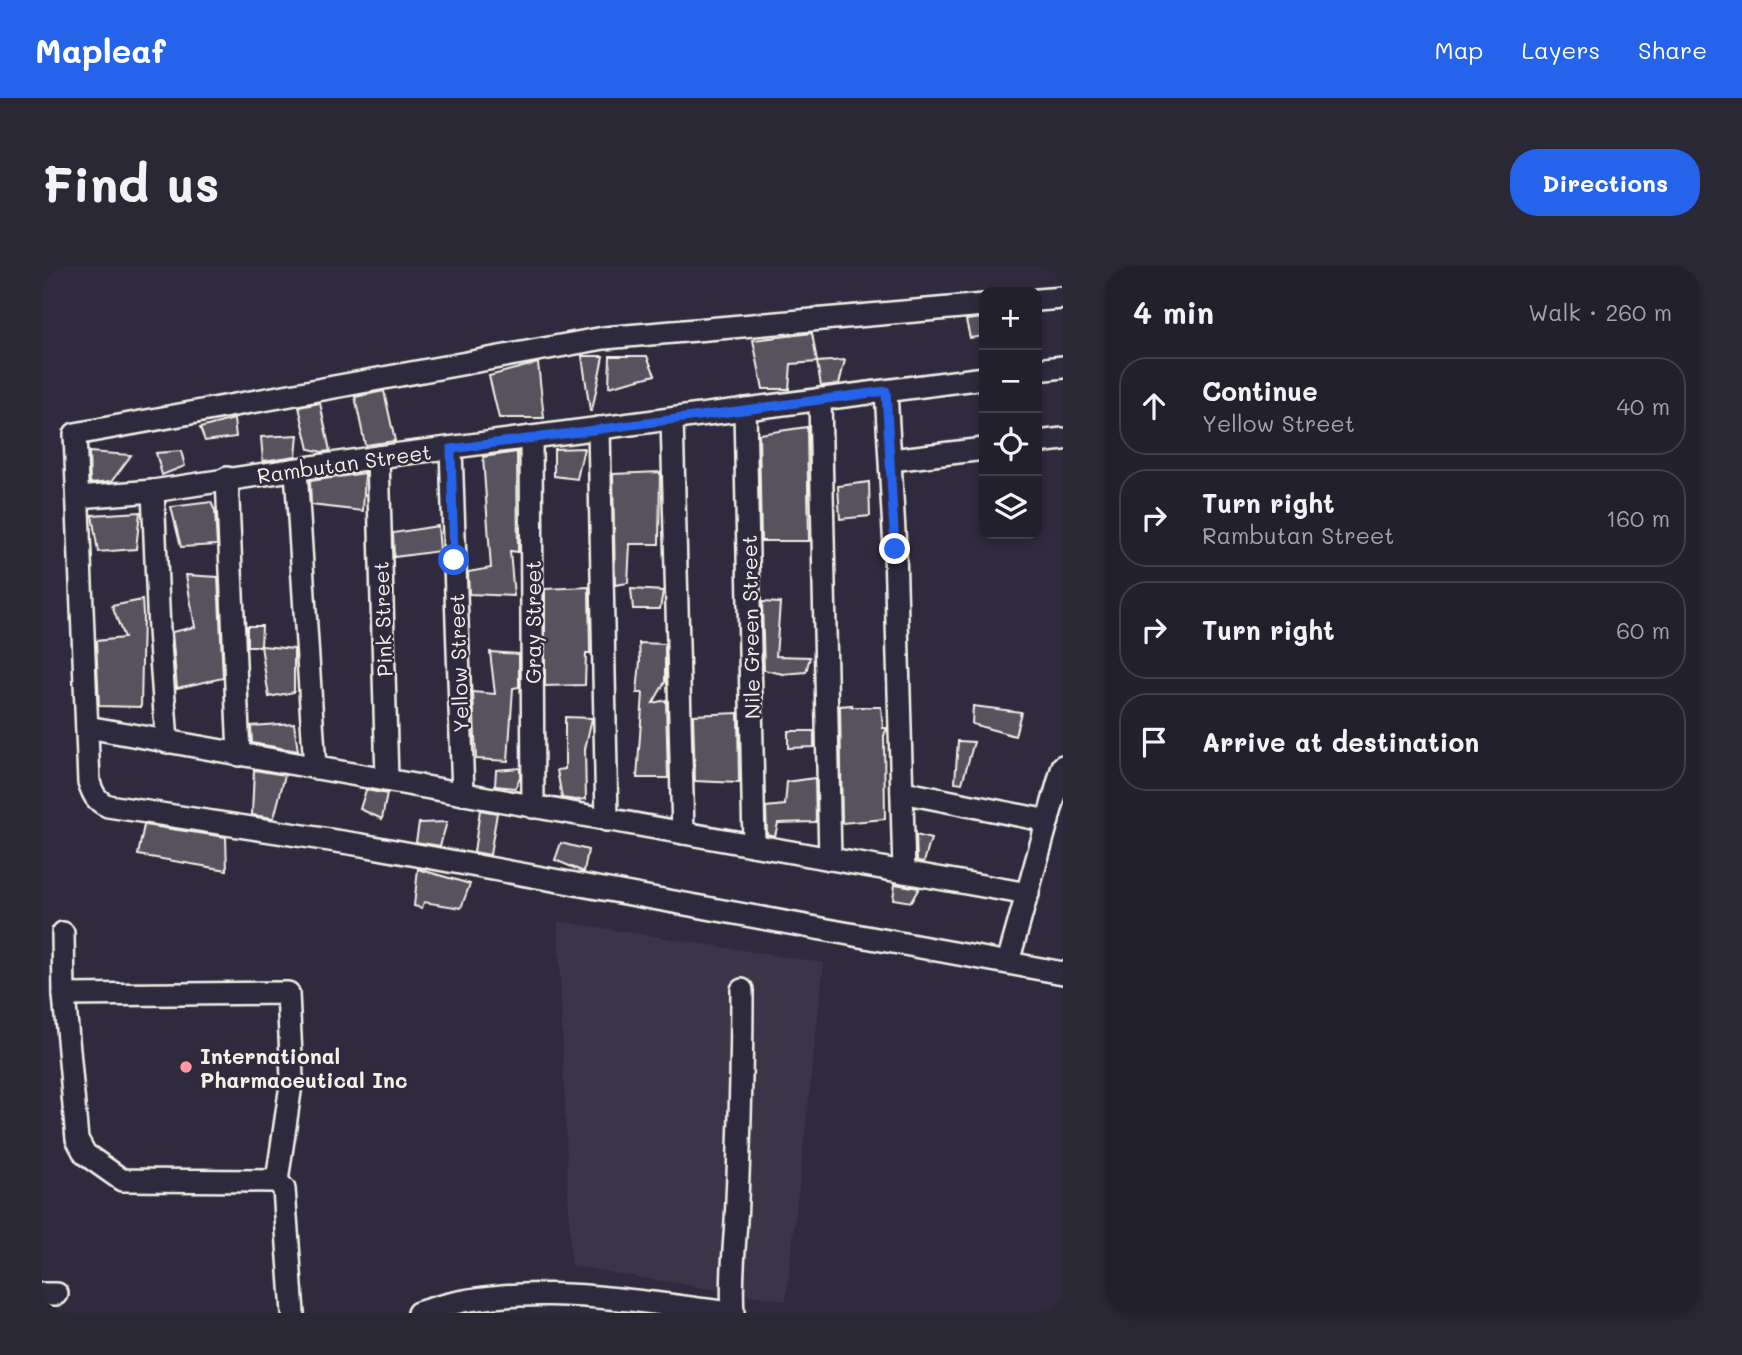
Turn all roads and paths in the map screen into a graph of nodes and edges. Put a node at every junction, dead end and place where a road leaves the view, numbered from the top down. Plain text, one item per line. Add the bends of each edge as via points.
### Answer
1 (1063, 298) edge
2 (1042, 300) edge
3 (979, 305) edge
4 (1063, 367) edge
5 (1042, 369) edge
6 (979, 379) edge
7 (886, 391) junction
8 (820, 399) junction
9 (745, 409) junction
10 (672, 419) junction
11 (599, 428) junction
12 (531, 437) junction
13 (1063, 439) edge
14 (1042, 441) edge
15 (451, 449) junction
16 (979, 450) edge
17 (378, 457) junction
18 (891, 460) junction
19 (296, 470) junction
20 (227, 478) junction
21 (152, 491) junction
22 (78, 498) junction
23 (87, 727) junction
24 (167, 742) junction
25 (239, 755) junction
26 (1063, 766) edge
27 (315, 768) junction
28 (387, 780) junction
29 (902, 792) junction
30 (463, 794) junction
31 (533, 807) junction
32 (607, 820) junction
33 (1048, 821) junction
34 (683, 833) junction
35 (754, 845) junction
36 (830, 859) junction
37 (904, 872) junction
38 (1028, 894) junction
39 (63, 933) dead end
40 (1008, 962) junction
41 (1063, 973) edge
42 (741, 990) dead end
43 (65, 995) junction
44 (277, 1181) junction
45 (293, 1313) edge
46 (418, 1313) edge
47 (732, 1313) edge

1 - 2 street
3 - 22 street via 604,338 75,434
4 - 5 street
6 - 7 street, Rambutan Street
7 - 8 street, Rambutan Street
7 - 18 street
8 - 9 street, Rambutan Street
8 - 36 street
9 - 10 street, Rambutan Street
9 - 35 street, Nile Green Street
10 - 11 street, Rambutan Street
10 - 34 street
11 - 12 street, Rambutan Street
11 - 32 street
12 - 15 street, Rambutan Street
12 - 31 street, Gray Street
13 - 14 street
15 - 17 street, Rambutan Street
15 - 30 street, Yellow Street
16 - 18 street
17 - 19 street, Rambutan Street
17 - 28 street, Pink Street
18 - 29 street
19 - 20 street, Rambutan Street
19 - 27 street
20 - 21 street, Rambutan Street
20 - 25 street
21 - 22 street, Rambutan Street
21 - 24 street
22 - 23 street
23 - 24 street
23 - 40 street via 89,782 93,795 108,806 362,845
24 - 25 street
25 - 27 street
26 - 33 street
27 - 28 street
28 - 30 street
29 - 33 street
29 - 37 street
30 - 31 street
31 - 32 street
32 - 34 street
33 - 38 street
34 - 35 street
35 - 36 street
36 - 37 street
37 - 38 street
38 - 40 street
39 - 43 street
40 - 41 street
42 - 47 street via 742,1085
43 - 44 street via 77,1139 85,1154 122,1180
43 - 44 street via 288,993 292,1078
44 - 45 street via 284,1189
46 - 47 street via 471,1299 538,1294

